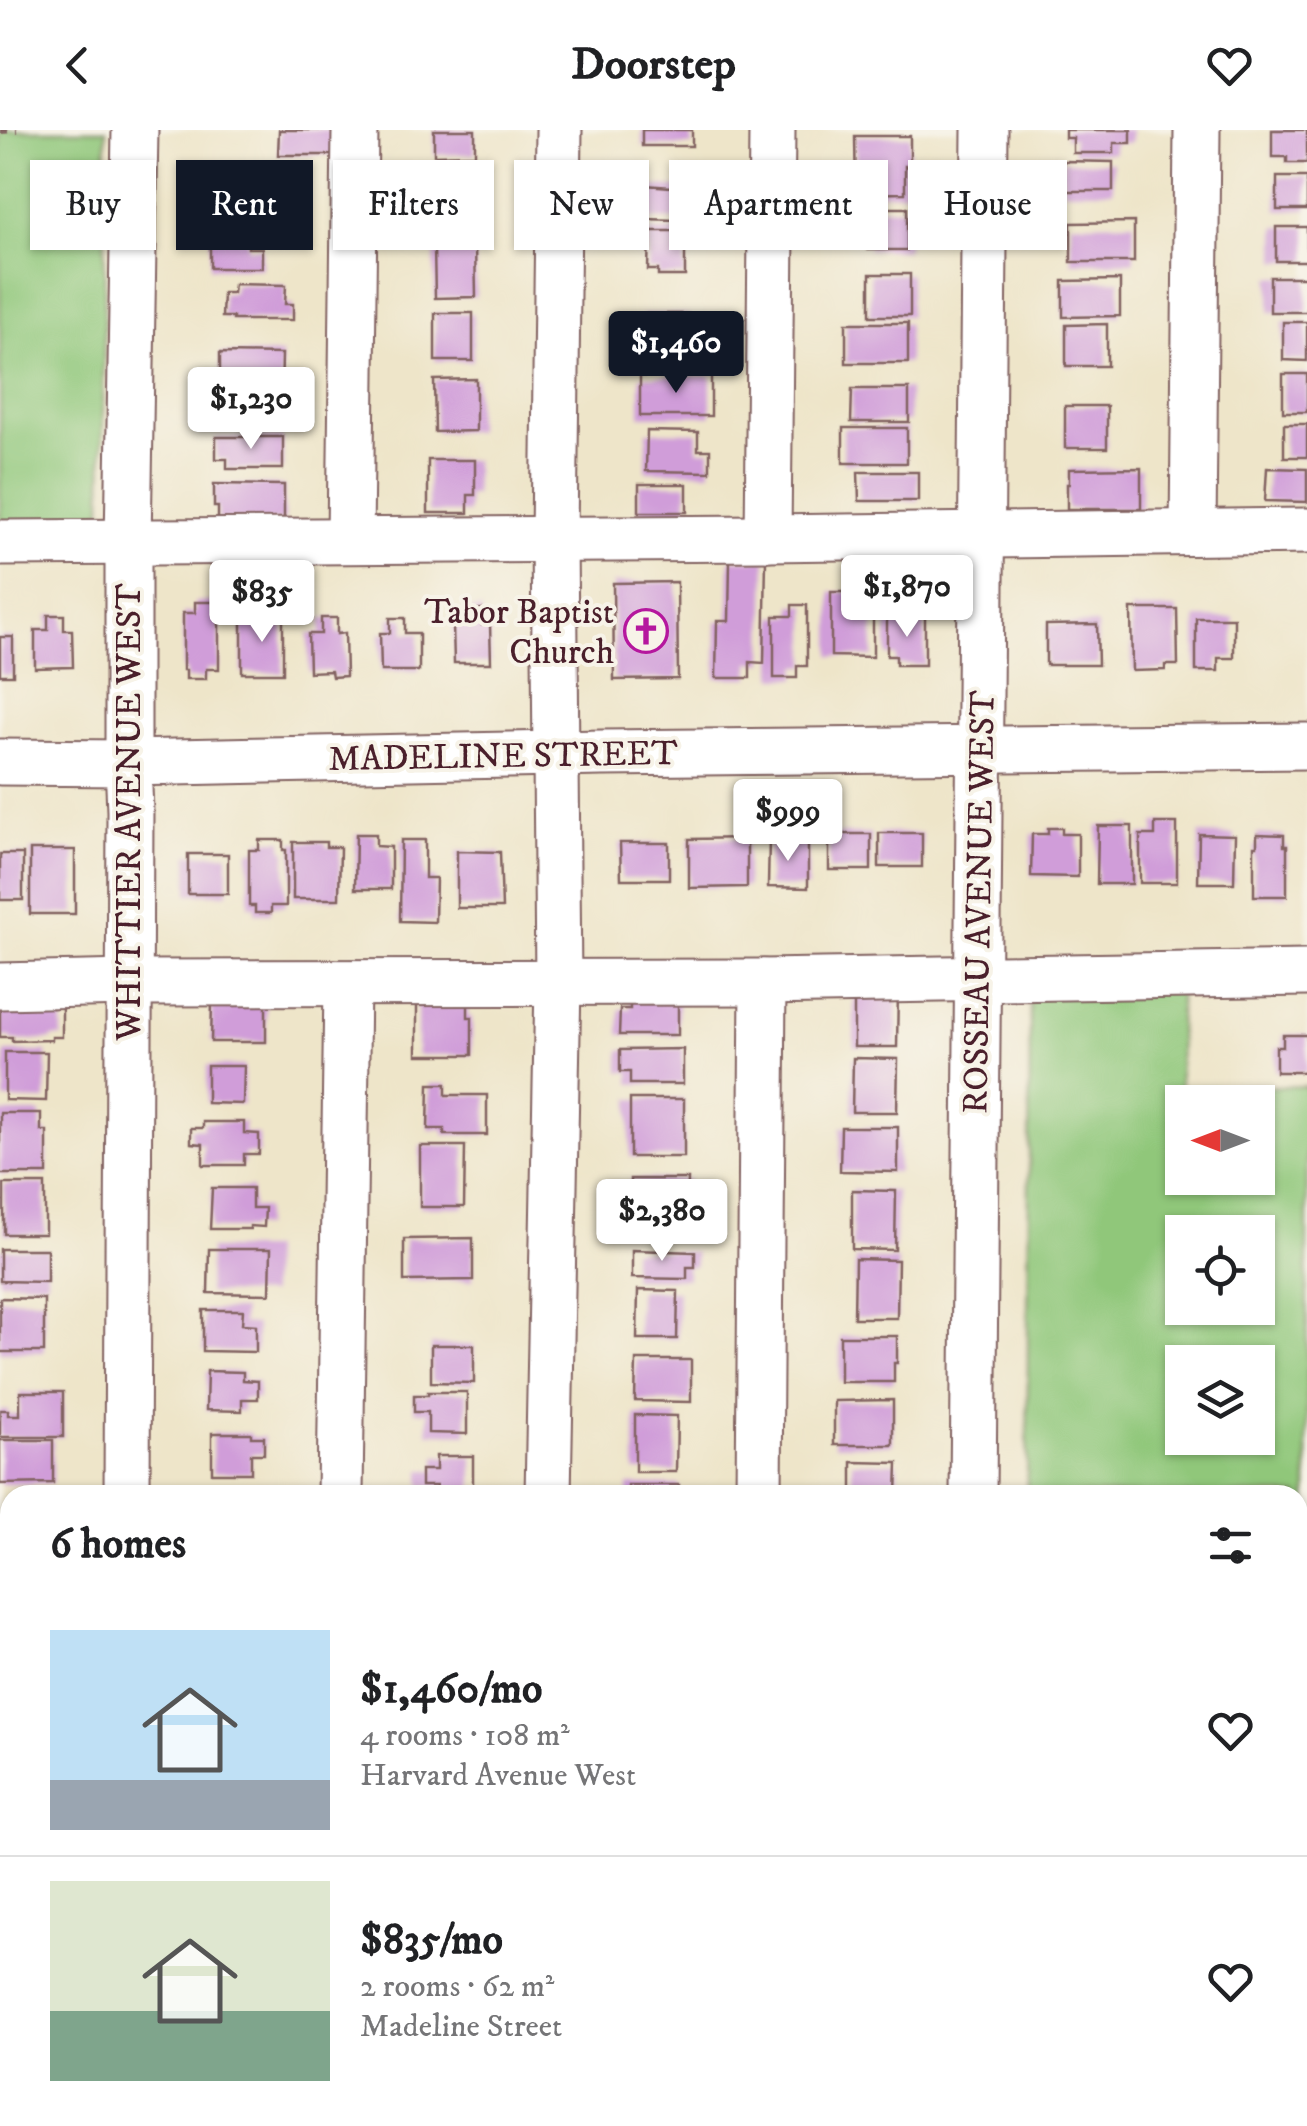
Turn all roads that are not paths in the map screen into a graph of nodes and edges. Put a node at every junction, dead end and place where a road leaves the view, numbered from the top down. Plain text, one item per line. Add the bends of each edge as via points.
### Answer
1 (135, 130) edge
2 (355, 130) edge
3 (559, 130) edge
4 (772, 130) edge
5 (985, 130) edge
6 (1196, 130) edge
7 (1307, 531) edge
8 (1193, 532) junction
9 (982, 534) junction
10 (554, 537) junction
11 (768, 538) junction
12 (350, 540) junction
13 (0, 542) edge
14 (128, 542) junction
15 (1307, 746) edge
16 (980, 750) junction
17 (554, 754) junction
18 (0, 762) edge
19 (128, 762) junction
20 (1307, 973) edge
21 (977, 978) junction
22 (558, 982) junction
23 (763, 982) junction
24 (129, 983) junction
25 (347, 984) junction
26 (0, 986) edge
27 (126, 1485) edge
28 (340, 1485) edge
29 (548, 1485) edge
30 (759, 1485) edge
31 (973, 1485) edge

1 - 14 street, WHITTIER AVENUE WEST
2 - 12 street
3 - 10 street
4 - 11 street
5 - 9 street, ROSSEAU AVENUE WEST
6 - 8 street
7 - 8 street
8 - 9 street
9 - 11 street
9 - 16 street, ROSSEAU AVENUE WEST
10 - 11 street
10 - 12 street
10 - 17 street
12 - 14 street
13 - 14 street
14 - 19 street, WHITTIER AVENUE WEST
15 - 16 street, MADELINE STREET
16 - 17 street, MADELINE STREET
16 - 21 street, ROSSEAU AVENUE WEST
17 - 19 street, MADELINE STREET
17 - 22 street
18 - 19 street, MADELINE STREET
19 - 24 street, WHITTIER AVENUE WEST
20 - 21 street
21 - 23 street
21 - 31 street, ROSSEAU AVENUE WEST
22 - 23 street
22 - 25 street
22 - 29 street
23 - 30 street
24 - 25 street
24 - 26 street
24 - 27 street, WHITTIER AVENUE WEST
25 - 28 street

